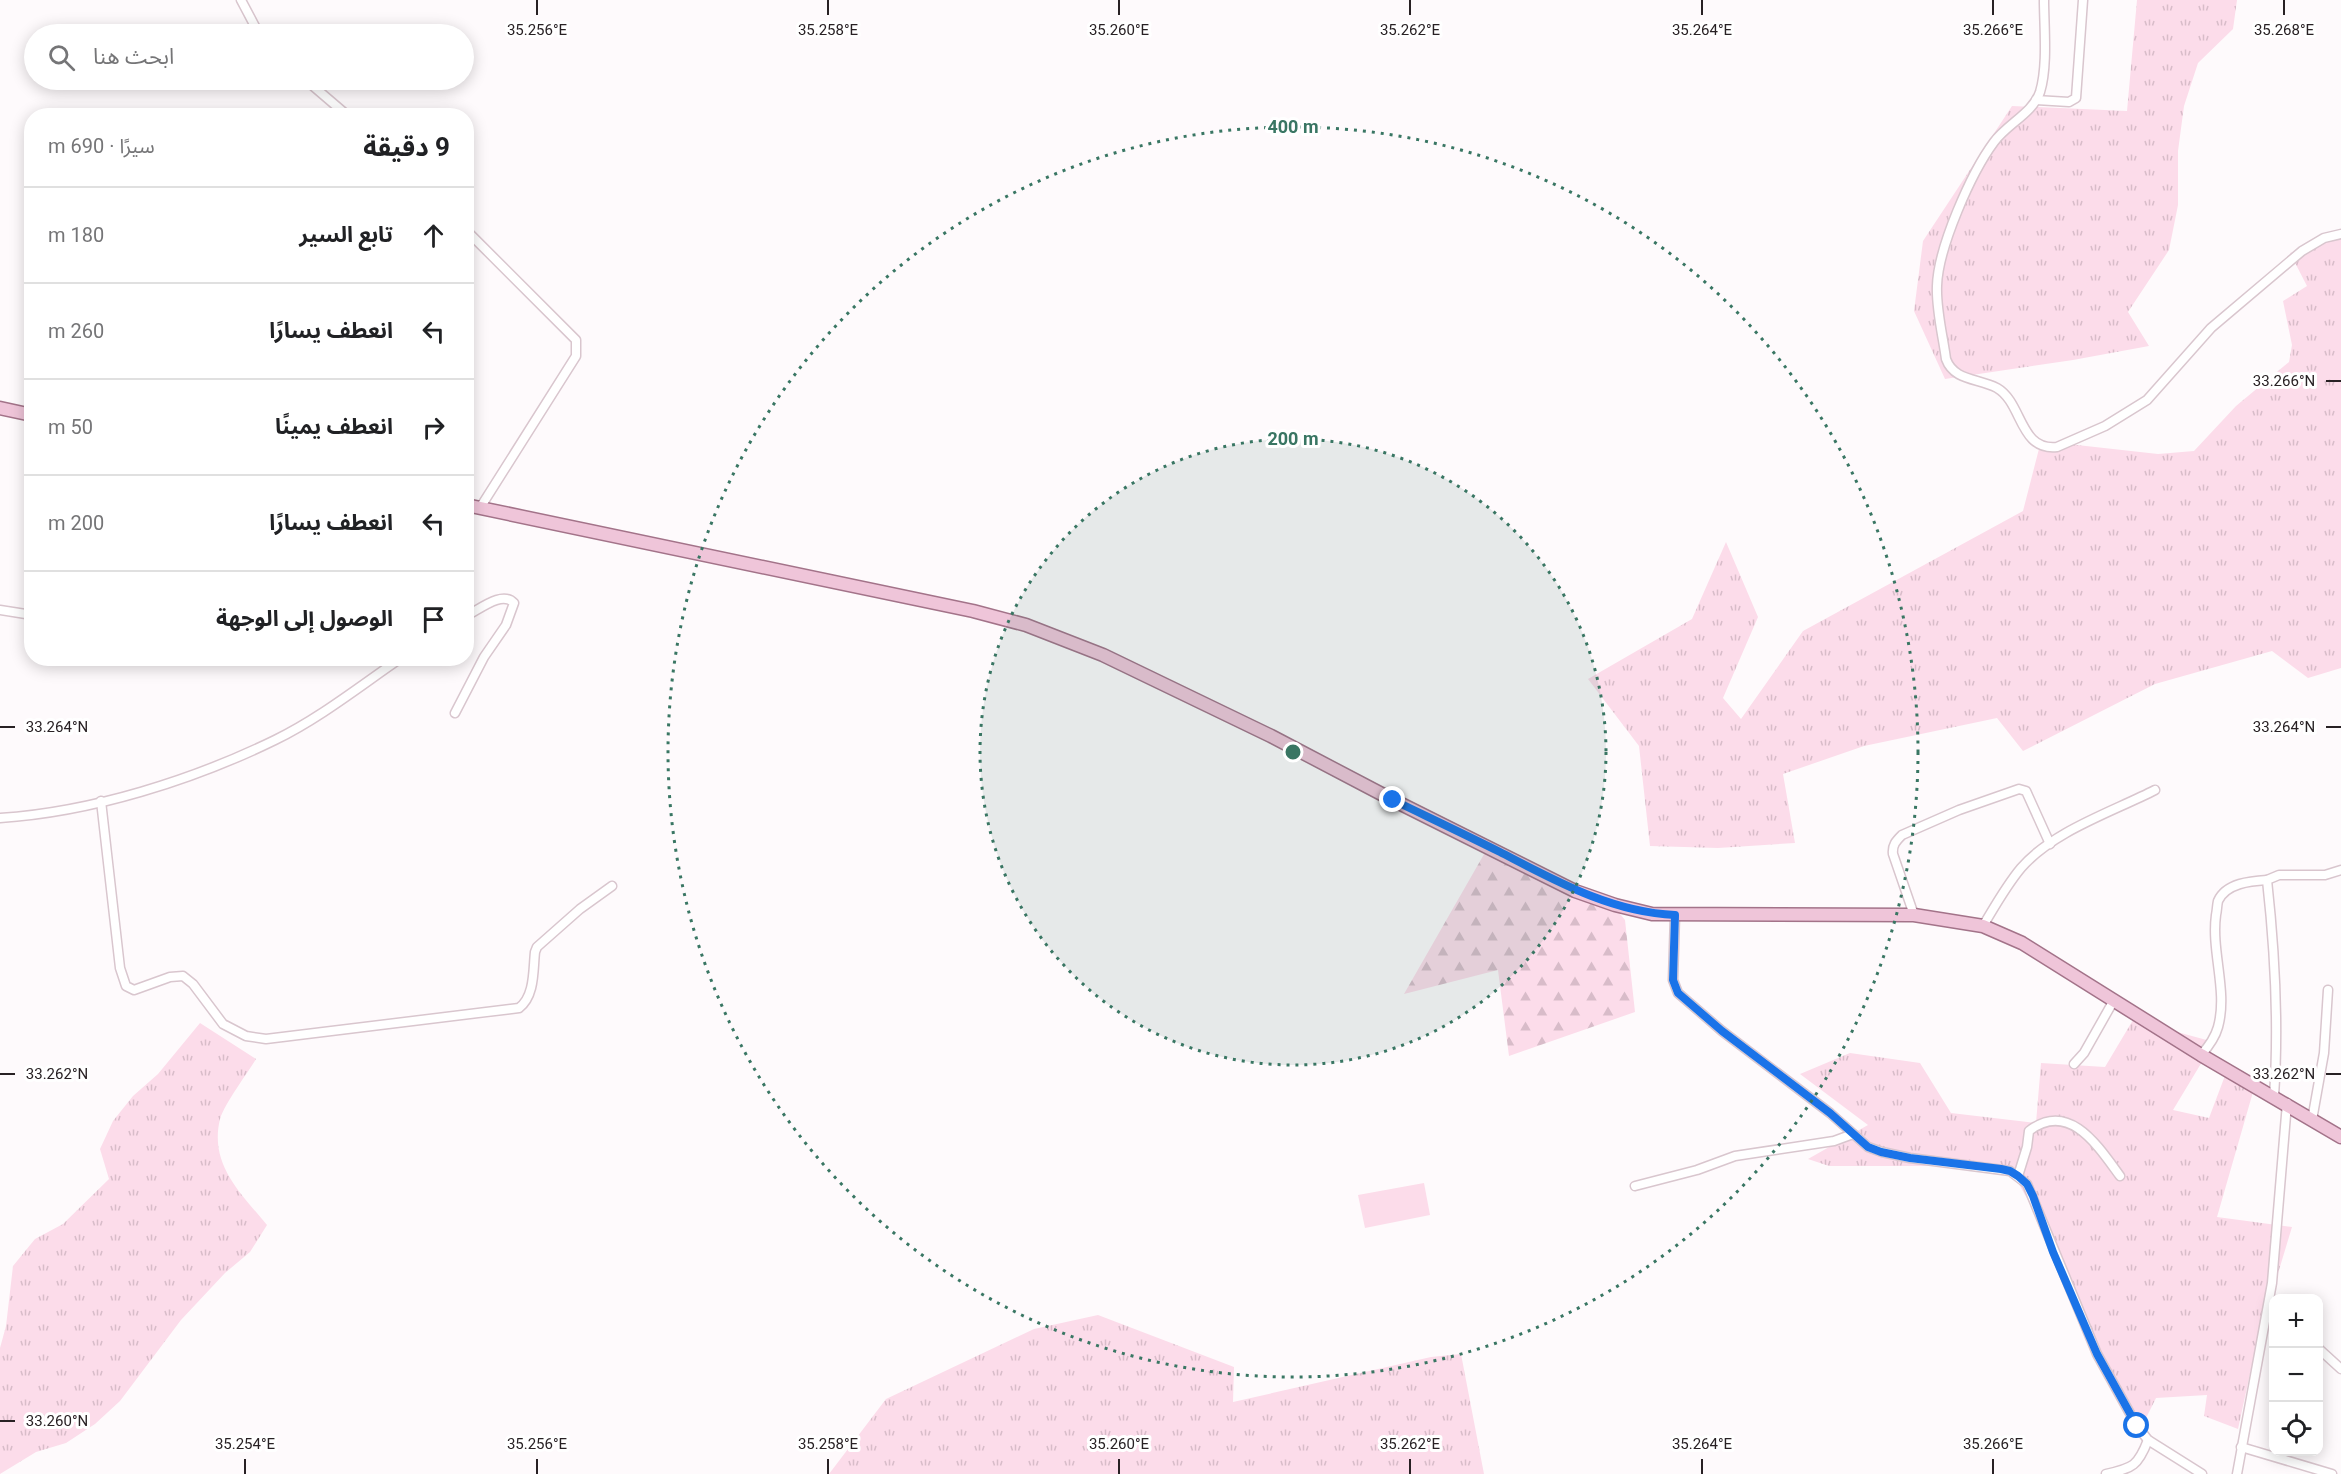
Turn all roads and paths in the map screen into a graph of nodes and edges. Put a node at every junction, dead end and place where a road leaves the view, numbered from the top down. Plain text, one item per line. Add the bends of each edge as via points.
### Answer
1 (241, 0) edge
2 (2044, 0) edge
3 (2083, 0) edge
4 (254, 24) edge
5 (317, 90) edge
6 (2036, 100) junction
7 (336, 108) edge
8 (2341, 234) edge
9 (474, 238) edge
10 (0, 408) edge
11 (24, 413) edge
12 (474, 507) edge
13 (480, 508) junction
14 (0, 610) edge
15 (474, 612) edge
16 (24, 614) edge
17 (389, 666) edge
18 (455, 714) dead end
19 (2155, 790) dead end
20 (101, 801) junction
21 (0, 818) edge
22 (2050, 844) junction
23 (2341, 870) edge
24 (2267, 880) junction
25 (612, 886) dead end
26 (1675, 915) junction
27 (1914, 915) junction
28 (1983, 926) junction
29 (2328, 990) dead end
30 (2114, 1000) junction
31 (2201, 1055) junction
32 (2074, 1064) dead end
33 (2274, 1096) junction
34 (2287, 1103) junction
35 (2312, 1120) junction
36 (1853, 1134) junction
37 (2341, 1137) edge
38 (2018, 1176) junction
39 (2120, 1176) dead end
40 (1635, 1186) dead end
41 (2272, 1294) edge
42 (2269, 1315) edge
43 (2323, 1352) edge
44 (2341, 1369) edge
45 (2148, 1440) junction
46 (2241, 1447) junction
47 (2106, 1474) edge
48 (2202, 1474) edge
49 (2237, 1474) edge
50 (2332, 1474) edge

1 - 4 street
2 - 6 street via 2043,77
3 - 6 street via 2076,98 2069,102
5 - 7 street
6 - 8 street via 2002,131 1983,159 1945,240 1936,287 1949,368 1955,374 1998,389 2035,442 2046,448 2105,426 2147,400 2211,328 2302,250
9 - 13 street via 576,340 576,356
10 - 11 main road
12 - 13 main road
13 - 26 main road via 1026,625 1104,655 1575,891 1652,914
14 - 16 street
15 - 18 street via 503,598 514,603 506,625 484,657
17 - 20 street via 276,739 220,764
19 - 22 street
20 - 21 street
20 - 25 street via 120,968 126,987 138,990 183,976 223,1024 257,1038 519,1008 531,986 537,948
22 - 27 street via 2029,797 2019,789 1902,835 1893,854
22 - 28 street via 2022,867
23 - 24 street via 2279,874
24 - 31 street via 2236,885 2218,901 2215,925 2219,1026
24 - 33 street via 2276,980
26 - 27 main road
26 - 36 street via 1673,980 1678,993
27 - 28 main road
28 - 30 main road via 2022,943
29 - 35 street via 2325,1053
30 - 31 main road
30 - 32 street
31 - 33 main road
33 - 34 main road
34 - 35 main road
34 - 41 street
35 - 37 main road
36 - 38 street via 1881,1152 2001,1169
36 - 40 street via 1834,1141 1736,1156
38 - 39 street via 2029,1131 2040,1123 2058,1119 2084,1133
38 - 45 street via 2033,1196 2097,1354
42 - 46 street
43 - 44 street
45 - 47 street via 2129,1469
45 - 48 street
46 - 49 street
46 - 50 street

